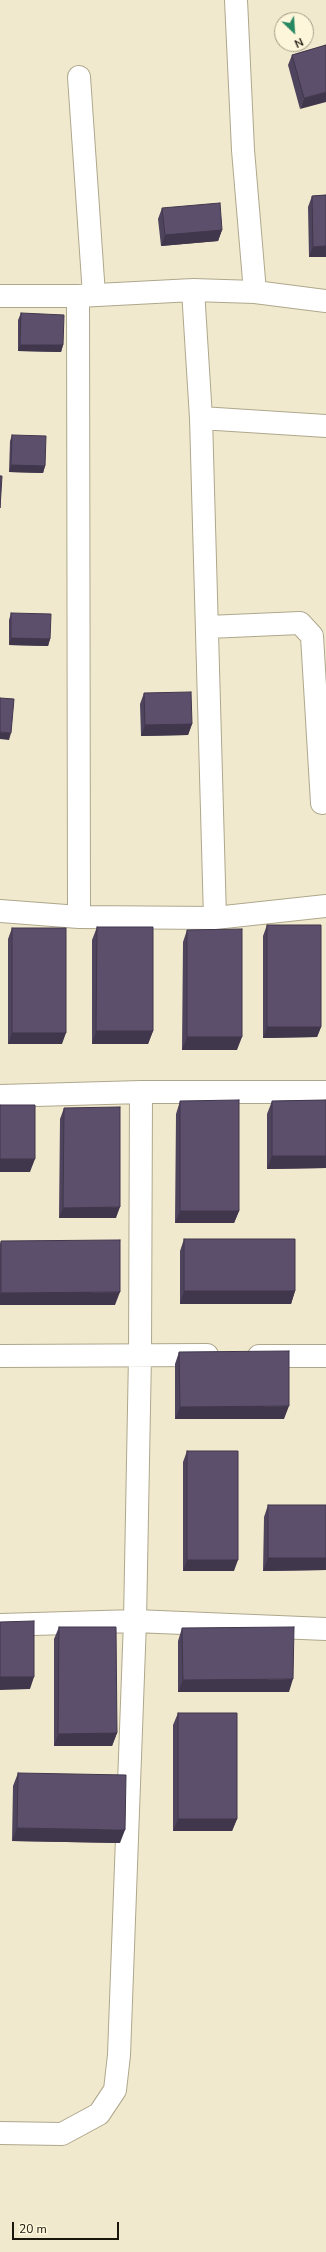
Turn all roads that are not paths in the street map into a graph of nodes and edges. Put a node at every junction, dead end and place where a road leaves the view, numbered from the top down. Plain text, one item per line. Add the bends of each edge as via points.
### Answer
1 (236, 0) edge
2 (78, 76) dead end
3 (193, 290) junction
4 (255, 292) junction
5 (86, 295) junction
6 (0, 296) edge
7 (326, 301) edge
8 (201, 418) junction
9 (326, 426) edge
10 (208, 627) junction
11 (322, 803) dead end
12 (326, 906) edge
13 (0, 911) edge
14 (79, 917) junction
15 (215, 918) junction
16 (141, 1092) junction
17 (326, 1092) edge
18 (0, 1096) edge
19 (140, 1355) junction
20 (0, 1356) edge
21 (326, 1356) edge
22 (135, 1621) junction
23 (0, 1625) edge
24 (326, 1629) edge
25 (0, 2133) edge

1 - 4 street via 243,150
2 - 5 street
3 - 4 street
3 - 5 street
3 - 8 street
4 - 7 street
5 - 6 street
5 - 14 street
8 - 9 street
8 - 10 street
10 - 11 street via 300,623 312,636
10 - 15 street
12 - 15 street
13 - 14 street
14 - 15 street
16 - 17 street
16 - 18 street
16 - 19 street
19 - 20 street
19 - 21 street
19 - 22 street
22 - 23 street
22 - 24 street
22 - 25 street via 115,2090 99,2114 62,2134

